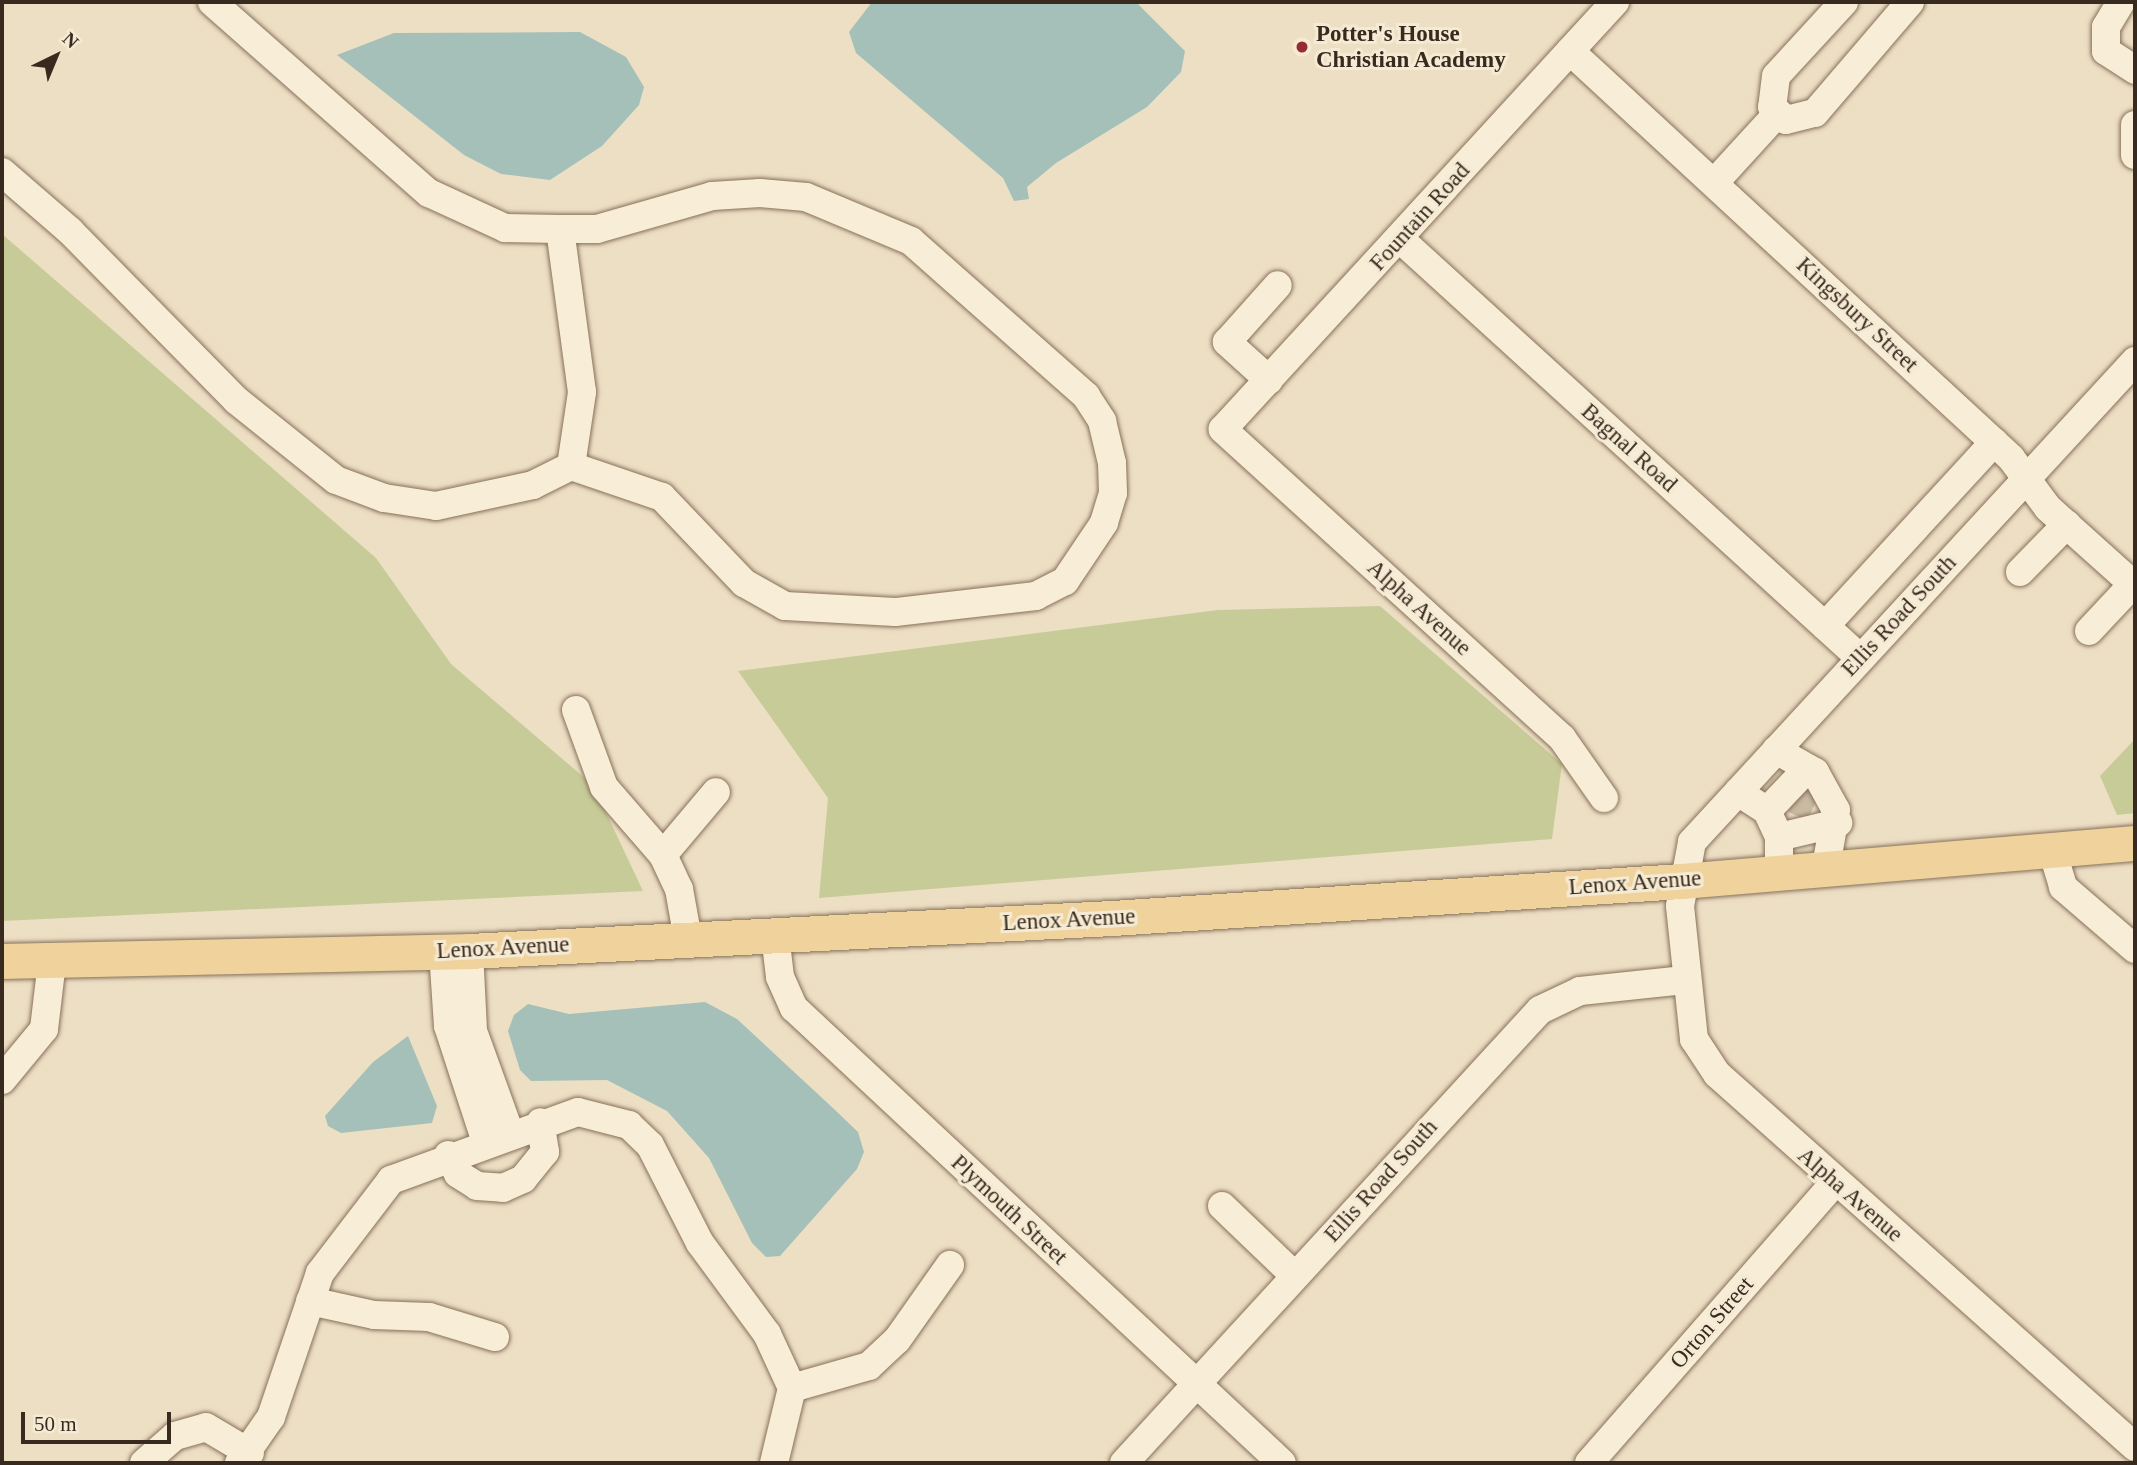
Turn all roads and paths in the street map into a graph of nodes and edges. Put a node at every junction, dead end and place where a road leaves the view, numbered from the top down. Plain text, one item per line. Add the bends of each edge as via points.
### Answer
1 (212, 2) edge
2 (1615, 2) edge
3 (1844, 2) edge
4 (1910, 2) edge
5 (2121, 2) edge
6 (1570, 51) junction
7 (2135, 69) edge
8 (1778, 113) junction
9 (2135, 125) edge
10 (2135, 155) edge
11 (2, 172) edge
12 (1714, 183) junction
13 (560, 229) junction
14 (1400, 239) junction
15 (1278, 285) dead end
16 (2135, 361) edge
17 (1269, 380) junction
18 (1223, 429) joint
19 (1994, 442) junction
20 (571, 466) junction
21 (2030, 477) junction
22 (2067, 524) junction
23 (2020, 572) dead end
24 (2134, 585) edge
25 (1825, 626) junction
26 (2089, 631) dead end
27 (1859, 657) junction
28 (576, 710) dead end
29 (1776, 750) junction
30 (1808, 768) junction
31 (716, 792) dead end
32 (1738, 792) junction
33 (1604, 798) dead end
34 (1803, 810) junction
35 (1779, 837) junction
36 (2135, 843) edge
37 (2052, 849) junction
38 (663, 855) junction
39 (1826, 867) junction
40 (1779, 872) junction
41 (1681, 881) junction
42 (775, 934) junction
43 (688, 939) junction
44 (2135, 949) edge
45 (456, 951) junction
46 (2, 961) edge
47 (52, 962) junction
48 (1684, 980) junction
49 (2, 1080) edge
50 (540, 1122) junction
51 (498, 1138) junction
52 (448, 1155) junction
53 (1835, 1182) junction
54 (1222, 1206) dead end
55 (950, 1265) dead end
56 (1296, 1276) junction
57 (310, 1301) junction
58 (495, 1337) dead end
59 (1197, 1384) junction
60 (792, 1388) junction
61 (2135, 1447) edge
62 (244, 1458) edge
63 (144, 1463) edge
64 (774, 1463) edge
65 (1124, 1463) edge
66 (1282, 1463) edge
67 (1589, 1463) edge

1 - 13 street via 429,193 505,228
2 - 6 street, Fountain Road
3 - 8 street via 1776,76 1772,107
4 - 8 street via 1815,113 1786,120
5 - 7 street via 2106,27 2106,51
6 - 12 street, Kingsbury Street
6 - 14 street, Fountain Road
8 - 12 street
9 - 10 street
11 - 20 street via 70,231 236,400 336,480 384,498 436,506 510,492
12 - 19 street, Kingsbury Street
13 - 20 street via 582,392
13 - 20 street via 597,229 712,196 760,193 806,197 911,241 1086,396 1102,421 1113,493 1083,558 1065,581 1036,596 829,613 785,606 744,583 662,497
14 - 17 street, Fountain Road
14 - 25 street, Bagnal Road
15 - 17 street via 1227,342
16 - 21 street, Ellis Road South
17 - 18 street, Fountain Road
18 - 33 street, Alpha Avenue via 1562,738
19 - 21 street, Kingsbury Street
19 - 25 street
21 - 22 street, Kingsbury Street
21 - 27 street, Ellis Road South
22 - 23 street
22 - 24 street, Kingsbury Street
24 - 26 street
25 - 27 street, Bagnal Road
27 - 29 street, Ellis Road South
28 - 38 street via 604,787
29 - 30 street
29 - 32 street, Ellis Road South
30 - 34 street
30 - 34 street
31 - 38 street
32 - 34 street
32 - 41 street, Ellis Road South via 1692,842
34 - 35 street
34 - 35 street
34 - 39 street
35 - 40 street
36 - 37 main road, Lenox Avenue
37 - 39 main road, Lenox Avenue
37 - 44 street via 2063,887
38 - 43 street via 679,888
39 - 40 main road, Lenox Avenue
40 - 41 main road, Lenox Avenue
41 - 42 main road, Lenox Avenue
41 - 48 street, Alpha Avenue
42 - 43 main road, Lenox Avenue
42 - 59 street, Plymouth Street via 780,977 793,1009
43 - 45 main road, Lenox Avenue
45 - 47 main road, Lenox Avenue
45 - 51 street
46 - 47 main road, Lenox Avenue
47 - 49 street via 44,1029
48 - 53 street, Alpha Avenue via 1694,1039 1717,1074
48 - 56 street, Ellis Road South via 1580,991 1540,1010
50 - 51 street
50 - 52 street via 545,1152 523,1179 503,1188 477,1186 458,1174
50 - 60 street via 574,1112 602,1114 629,1125 650,1145 700,1243 767,1334
51 - 52 street
52 - 57 street via 391,1180 334,1249
53 - 61 street, Alpha Avenue
53 - 67 street, Orton Street
54 - 56 street
55 - 60 street via 897,1340 869,1366
56 - 59 street, Ellis Road South
57 - 58 street via 374,1315 429,1317
57 - 62 street via 271,1417
59 - 65 street, Ellis Road South
59 - 66 street, Plymouth Street
60 - 64 street
62 - 63 street via 206,1427 175,1436

